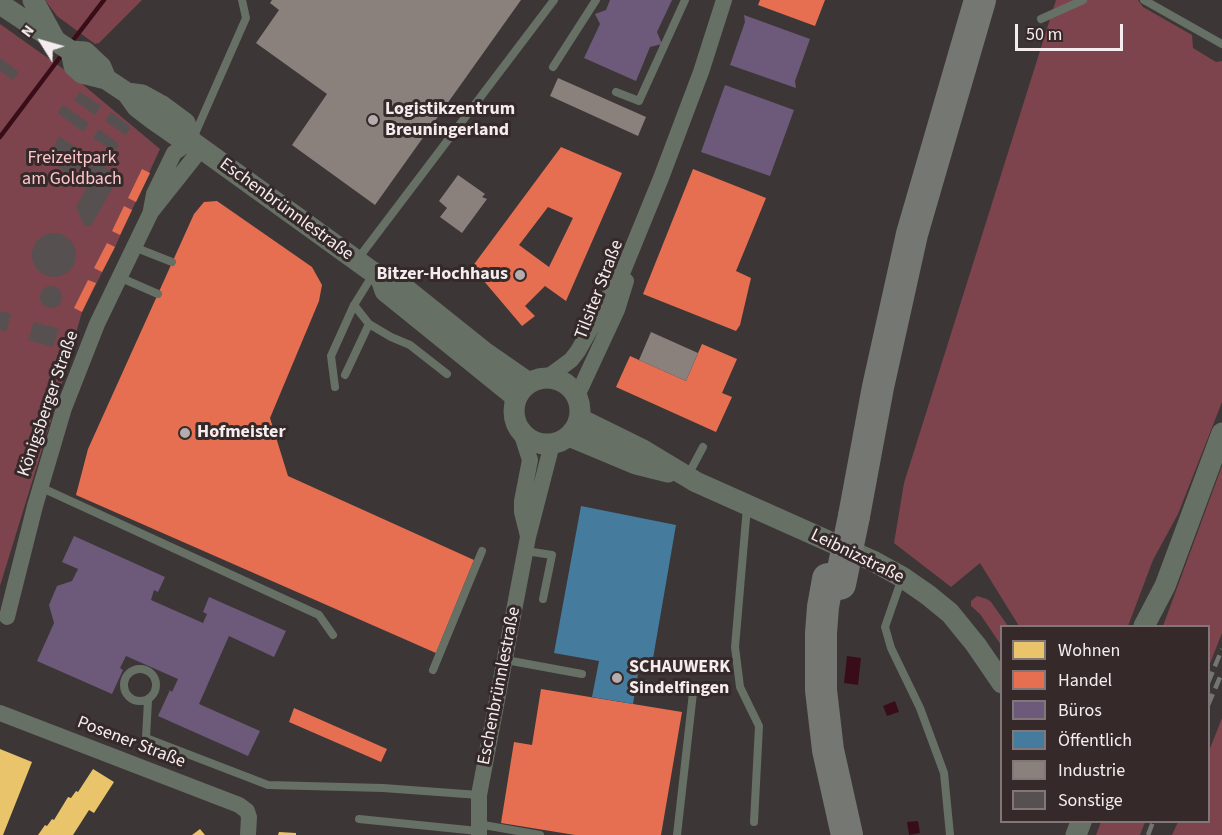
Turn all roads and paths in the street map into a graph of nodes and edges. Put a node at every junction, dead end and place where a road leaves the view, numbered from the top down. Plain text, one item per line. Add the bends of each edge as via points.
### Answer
1 (33, 0) edge
2 (242, 0) edge
3 (554, 0) edge
4 (596, 0) edge
5 (685, 0) edge
6 (724, 0) edge
7 (964, 0) edge
8 (980, 0) edge
9 (1083, 0) edge
10 (1144, 0) edge
11 (0, 4) edge
12 (1041, 19) dead end
13 (1222, 44) edge
14 (71, 52) junction
15 (553, 67) dead end
16 (616, 92) dead end
17 (196, 145) junction
18 (654, 196) junction
19 (134, 247) junction
20 (357, 261) junction
21 (172, 262) dead end
22 (119, 276) junction
23 (378, 276) junction
24 (158, 294) dead end
25 (354, 306) junction
26 (369, 324) junction
27 (447, 374) dead end
28 (345, 375) dead end
29 (532, 386) junction
30 (334, 387) dead end
31 (577, 396) junction
32 (522, 432) junction
33 (567, 433) junction
34 (1222, 434) edge
35 (703, 447) dead end
36 (683, 475) junction
37 (40, 487) junction
38 (747, 505) junction
39 (848, 514) junction
40 (527, 544) junction
41 (482, 551) dead end
42 (902, 577) junction
43 (834, 581) junction
44 (1164, 586) junction
45 (543, 599) dead end
46 (7, 617) dead end
47 (1145, 625) edge
48 (1157, 625) edge
49 (333, 635) dead end
50 (506, 660) junction
51 (433, 670) dead end
52 (582, 674) dead end
53 (1000, 680) edge
54 (636, 683) dead end
55 (148, 700) dead end
56 (0, 713) edge
57 (480, 795) junction
58 (359, 819) dead end
59 (754, 822) dead end
60 (478, 830) edge
61 (248, 835) edge
62 (540, 835) edge
63 (677, 835) edge
64 (847, 835) edge
65 (864, 835) edge
66 (950, 835) edge

1 - 14 street
2 - 17 lane via 246,18
3 - 20 lane
4 - 15 lane
5 - 16 lane via 639,101
6 - 18 street, Tilsiter Straße
7 - 39 highway via 902,221 846,480
8 - 39 highway via 912,234
9 - 12 lane
10 - 13 lane
11 - 14 street, Eschenbrünnlestraße
14 - 17 street, Eschenbrünnlestraße via 101,67 106,79 127,93 137,107
17 - 19 street, Königsberger Straße via 174,153 153,194 151,212
17 - 20 street, Eschenbrünnlestraße
18 - 29 street, Tilsiter Straße via 592,329 571,360
18 - 31 street, Tilsiter Straße via 617,310
19 - 21 lane
19 - 22 street, Königsberger Straße
20 - 23 street, Eschenbrünnlestraße
22 - 24 lane
22 - 37 street, Königsberger Straße via 69,392
23 - 25 lane
23 - 29 street, Eschenbrünnlestraße via 385,291
25 - 26 lane
25 - 30 lane via 331,356
26 - 27 lane via 410,345
26 - 28 lane
29 - 31 street via 565,383
29 - 32 street via 514,416
31 - 33 street via 580,403
32 - 33 street via 535,442
32 - 40 street, Eschenbrünnlestraße via 530,460 522,501
33 - 36 street, Leibnizstraße via 643,450
33 - 40 street, Eschenbrünnlestraße
34 - 44 street
35 - 36 lane
36 - 38 street, Leibnizstraße
37 - 46 street, Königsberger Straße
37 - 49 lane via 319,615
38 - 42 street, Leibnizstraße
38 - 59 lane via 735,647 740,687 759,726
39 - 43 highway, bridge
40 - 45 lane via 552,555
40 - 50 street, Eschenbrünnlestraße
41 - 51 lane
42 - 53 street, Leibnizstraße via 950,613
42 - 66 lane via 885,627 944,773
43 - 64 highway via 823,607 821,690 828,750
43 - 65 highway via 836,714
44 - 47 street
44 - 48 street
50 - 52 lane
50 - 57 street, Eschenbrünnlestraße
54 - 63 lane via 693,693
55 - 57 lane via 146,738 268,785
56 - 61 street, Posener Straße via 234,802 247,811
57 - 60 street, Eschenbrünnlestraße
58 - 60 lane
60 - 62 lane

